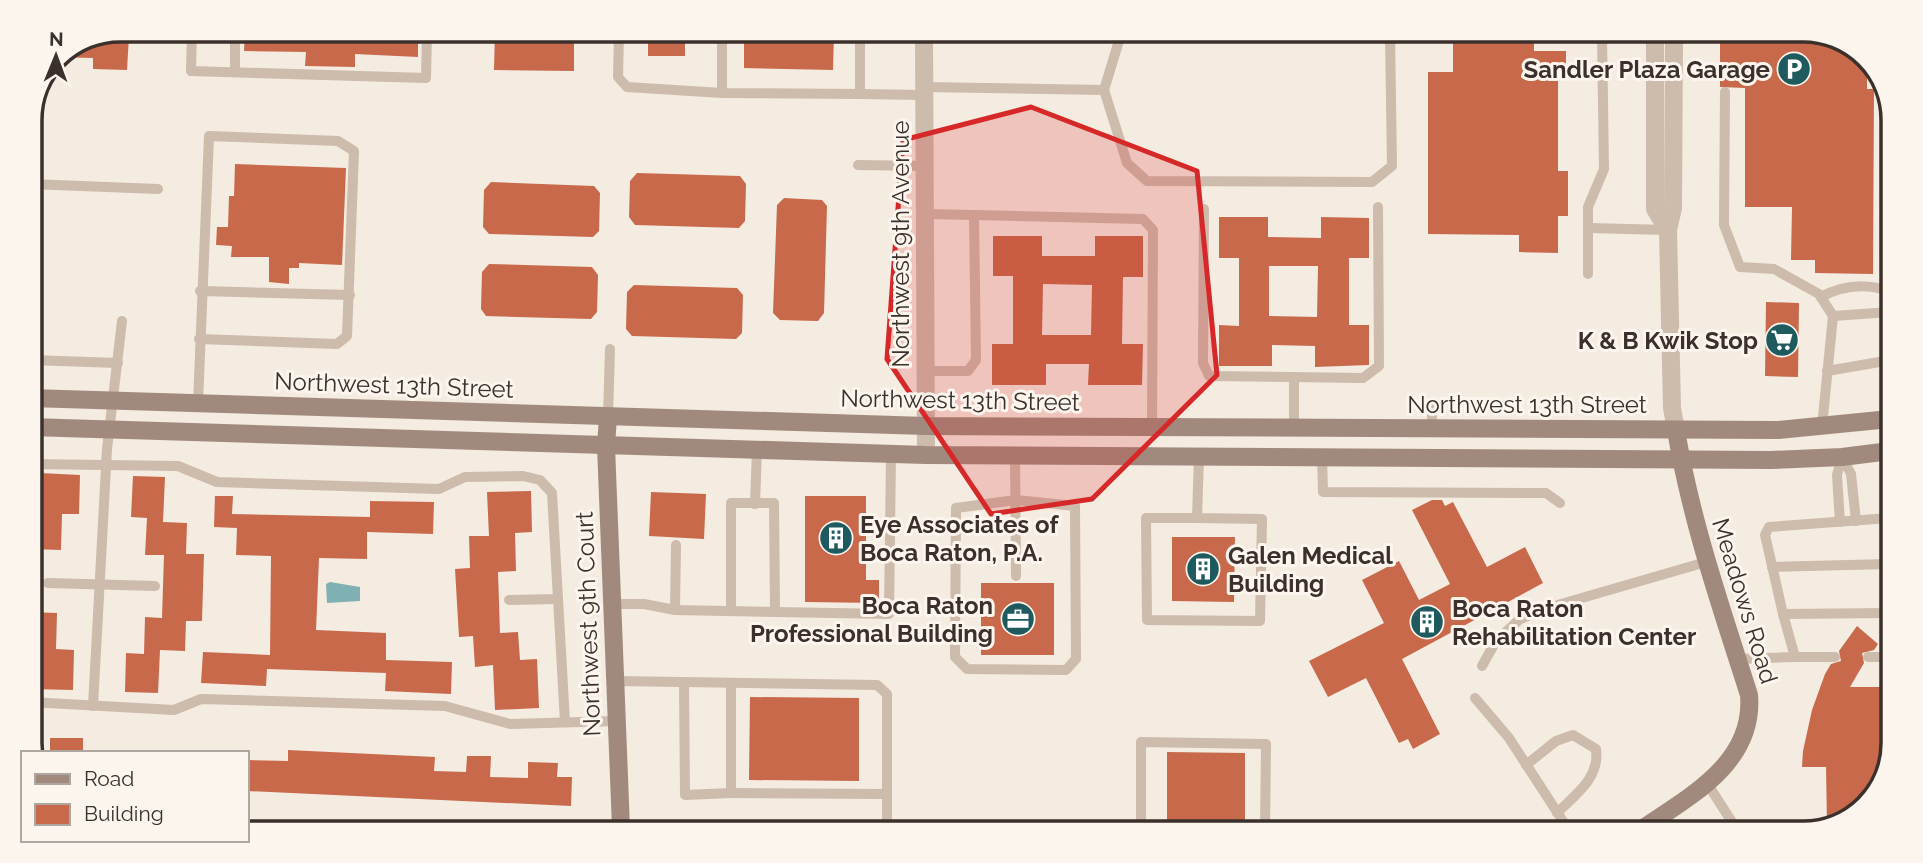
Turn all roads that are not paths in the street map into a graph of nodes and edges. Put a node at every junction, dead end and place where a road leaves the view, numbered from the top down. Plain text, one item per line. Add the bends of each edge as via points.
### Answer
1 (192, 42) edge
2 (235, 42) edge
3 (427, 42) edge
4 (619, 42) edge
5 (722, 42) edge
6 (860, 42) edge
7 (924, 42) edge
8 (1119, 42) edge
9 (1390, 42) edge
10 (1602, 42) edge
11 (1656, 42) edge
12 (1674, 42) edge
13 (235, 72) junction
14 (1104, 90) junction
15 (924, 91) junction
16 (1725, 92) dead end
17 (722, 93) junction
18 (860, 94) junction
19 (858, 165) dead end
20 (925, 166) junction
21 (42, 184) edge
22 (158, 189) dead end
23 (1378, 207) dead end
24 (1204, 209) dead end
25 (925, 214) junction
26 (974, 215) junction
27 (1588, 228) junction
28 (1668, 230) junction
29 (1588, 274) dead end
30 (1881, 288) edge
31 (200, 291) junction
32 (350, 295) junction
33 (1821, 297) junction
34 (1881, 313) edge
35 (1833, 316) junction
36 (122, 321) dead end
37 (199, 339) junction
38 (610, 349) dead end
39 (42, 360) edge
40 (1881, 362) edge
41 (118, 363) junction
42 (926, 371) junction
43 (1827, 371) junction
44 (1294, 377) junction
45 (42, 398) edge
46 (112, 401) junction
47 (198, 403) junction
48 (1432, 403) dead end
49 (608, 417) junction
50 (1881, 420) edge
51 (926, 426) junction
52 (42, 427) edge
53 (1152, 427) junction
54 (1822, 427) junction
55 (1294, 428) junction
56 (1432, 428) junction
57 (109, 430) junction
58 (1676, 430) junction
59 (606, 446) junction
60 (757, 450) junction
61 (1881, 452) edge
62 (891, 454) junction
63 (926, 455) junction
64 (1015, 455) junction
65 (1199, 456) junction
66 (1322, 457) junction
67 (1842, 457) junction
68 (1681, 459) junction
69 (42, 464) edge
70 (106, 464) junction
71 (1016, 499) junction
72 (1560, 503) dead end
73 (755, 504) junction
74 (1197, 518) junction
75 (1881, 519) edge
76 (1856, 521) junction
77 (1840, 522) junction
78 (676, 545) dead end
79 (1706, 562) junction
80 (1881, 564) edge
81 (1772, 567) junction
82 (1016, 576) dead end
83 (48, 583) dead end
84 (100, 585) junction
85 (155, 586) dead end
86 (558, 599) junction
87 (509, 600) dead end
88 (612, 604) junction
89 (675, 610) junction
90 (731, 611) junction
91 (775, 612) junction
92 (1881, 612) edge
93 (1783, 614) junction
94 (1795, 657) junction
95 (1835, 657) dead end
96 (1868, 657) dead end
97 (1881, 657) edge
98 (1738, 659) junction
99 (1482, 666) dead end
100 (615, 681) junction
101 (684, 682) junction
102 (731, 683) junction
103 (1475, 698) dead end
104 (42, 703) edge
105 (93, 706) junction
106 (617, 720) junction
107 (565, 722) junction
108 (1526, 765) junction
109 (1707, 783) junction
110 (731, 793) junction
111 (887, 793) junction
112 (1557, 813) junction
113 (621, 821) edge
114 (887, 821) edge
115 (1141, 821) edge
116 (1265, 821) edge
117 (1562, 821) edge
118 (1652, 821) edge
119 (1731, 821) edge

1 - 13 lane via 191,71
2 - 13 lane
3 - 13 lane via 426,78
4 - 17 lane via 618,77 627,87
5 - 17 lane
6 - 18 lane
7 - 15 street, Northwest 9th Avenue
8 - 14 lane
9 - 14 lane via 1392,166 1371,182 1147,181 1127,163
10 - 27 lane via 1604,169 1588,207
11 - 28 street via 1655,209
12 - 28 street via 1673,208
14 - 15 lane
15 - 18 lane
15 - 20 street, Northwest 9th Avenue
16 - 33 lane via 1724,225 1740,267 1774,269
17 - 18 lane
19 - 20 lane
20 - 25 street, Northwest 9th Avenue
21 - 22 lane
23 - 44 lane via 1379,366 1363,378
24 - 44 lane via 1203,363 1209,376
25 - 26 lane
25 - 42 street, Northwest 9th Avenue
26 - 42 lane via 976,360 968,371
26 - 53 lane via 1143,219 1153,230
27 - 28 lane
27 - 29 lane
28 - 58 street
30 - 33 lane via 1839,287
31 - 32 lane
31 - 32 lane via 209,136 338,141 354,151
31 - 37 lane
32 - 37 lane via 347,336 337,344
33 - 35 lane
34 - 35 lane
35 - 43 lane
36 - 41 lane
37 - 47 lane
38 - 49 lane
39 - 41 lane
40 - 43 lane
41 - 46 lane
42 - 51 street, Northwest 9th Avenue
43 - 54 lane
44 - 55 lane
45 - 46 street, Northwest 13th Street
46 - 47 street, Northwest 13th Street
46 - 57 lane
47 - 49 street, Northwest 13th Street
48 - 56 lane
49 - 51 street, Northwest 13th Street
49 - 59 street, Northwest 9th Court
50 - 54 street, Northwest 13th Street
51 - 53 street, Northwest 13th Street
51 - 63 street, Northwest 9th Avenue
52 - 57 street
53 - 55 street, Northwest 13th Street
54 - 58 street, Northwest 13th Street
55 - 56 street, Northwest 13th Street
56 - 58 street, Northwest 13th Street
57 - 59 street
57 - 70 lane
58 - 68 street, Meadows Road
59 - 60 street
59 - 88 street, Northwest 9th Court
60 - 62 street
60 - 73 lane
61 - 67 street
62 - 63 street
62 - 91 lane via 889,614
63 - 64 street
64 - 65 street
64 - 71 lane
65 - 66 street
65 - 74 lane
66 - 68 street
66 - 72 lane via 1323,492 1546,493
67 - 68 street
67 - 76 lane via 1851,474
67 - 77 lane
68 - 79 street, Meadows Road
69 - 70 lane
70 - 84 lane
70 - 86 lane via 178,467 217,482 439,489 465,477 540,480 552,493
71 - 71 lane via 956,508 955,657 967,669 1066,670 1076,659 1074,506
71 - 82 lane
73 - 90 lane via 731,503
73 - 91 lane via 774,503
74 - 74 lane via 1262,519 1260,621 1147,620 1146,518
75 - 76 lane
76 - 77 lane
77 - 81 lane via 1769,527 1765,535
78 - 89 lane
79 - 98 street, Meadows Road
79 - 99 lane via 1520,619 1496,641
80 - 81 lane
81 - 93 lane
83 - 84 lane
84 - 85 lane
84 - 105 lane
86 - 87 lane
86 - 107 lane
88 - 89 lane
88 - 100 street, Northwest 9th Court
89 - 90 lane
90 - 91 lane
92 - 93 lane
93 - 94 lane
94 - 95 lane
94 - 98 lane
96 - 97 lane
98 - 109 street, Meadows Road via 1749,695 1749,728 1731,758
100 - 101 lane
100 - 106 street, Northwest 9th Court
101 - 102 lane
101 - 110 lane via 685,795
102 - 110 lane
102 - 111 lane via 877,685 887,694
103 - 108 lane
104 - 105 lane
105 - 107 lane via 174,710 201,699 444,706 510,724
106 - 107 lane
106 - 113 street, Northwest 9th Court
108 - 112 lane
108 - 112 lane via 1556,741 1573,735 1596,749 1598,763 1590,780
109 - 118 street, Meadows Road
109 - 119 lane
110 - 111 lane
111 - 114 lane
112 - 117 lane
115 - 116 lane via 1140,742 1266,744

